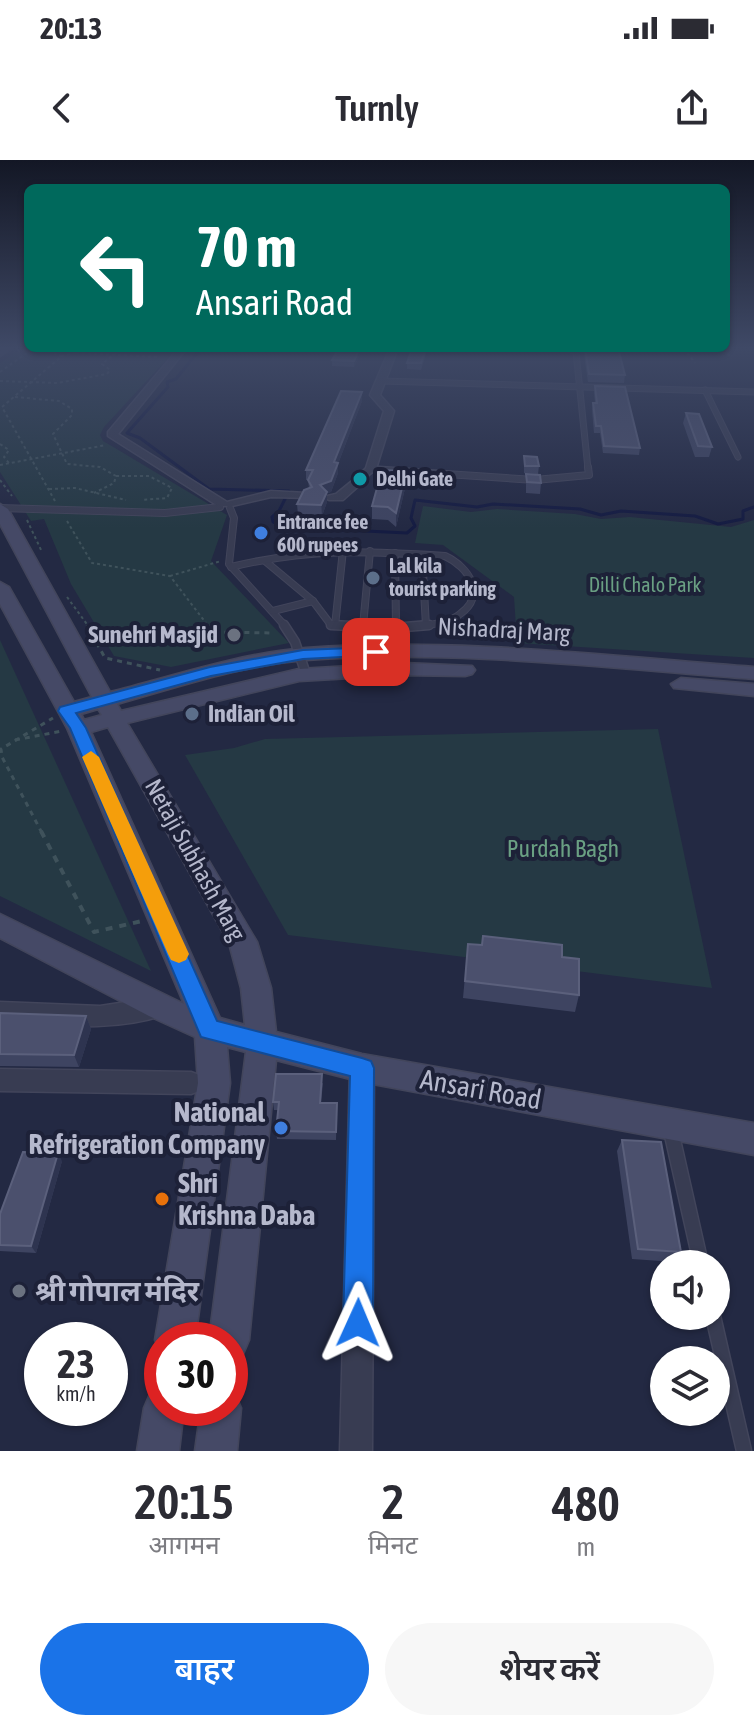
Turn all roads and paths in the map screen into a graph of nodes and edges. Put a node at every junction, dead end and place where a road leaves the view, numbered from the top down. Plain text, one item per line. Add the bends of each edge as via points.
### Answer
1 (69, 407) edge
2 (132, 407) edge
3 (386, 407) edge
4 (583, 407) edge
5 (713, 407) edge
6 (121, 442) junction
7 (0, 444) edge
8 (63, 453) junction
9 (738, 457) dead end
10 (9, 463) junction
11 (0, 465) edge
12 (116, 476) junction
13 (364, 476) junction
14 (0, 480) edge
15 (49, 489) dead end
16 (94, 493) junction
17 (302, 496) edge
18 (329, 497) edge
19 (140, 500) dead end
20 (131, 501) dead end
21 (226, 506) junction
22 (6, 508) edge
23 (343, 550) junction
24 (370, 551) junction
25 (395, 553) junction
26 (422, 555) junction
27 (45, 560) dead end
28 (265, 561) junction
29 (229, 563) junction
30 (170, 576) dead end
31 (0, 587) edge
32 (68, 597) dead end
33 (313, 601) junction
34 (273, 611) junction
35 (335, 626) junction
36 (363, 626) junction
37 (396, 626) junction
38 (426, 626) junction
39 (304, 664) junction
40 (167, 672) dead end
41 (754, 673) edge
42 (754, 690) edge
43 (110, 710) junction
44 (72, 719) junction
45 (11, 740) junction
46 (161, 917) junction
47 (0, 925) edge
48 (159, 1007) junction
49 (0, 1012) edge
50 (210, 1029) junction
51 (262, 1040) junction
52 (362, 1068) junction
53 (0, 1080) edge
54 (191, 1083) dead end
55 (669, 1122) junction
56 (754, 1139) edge
57 (698, 1250) edge
58 (178, 1322) edge
59 (231, 1322) edge
60 (716, 1330) edge
61 (161, 1426) edge
62 (219, 1426) edge
63 (158, 1451) edge
64 (216, 1451) edge
65 (356, 1451) edge
66 (744, 1451) edge

1 - 8 path via 72,415 53,434
2 - 6 street via 112,434
3 - 13 street via 389,411
4 - 13 lane via 589,475 535,480
5 - 9 lane
6 - 8 path
6 - 21 street
7 - 10 path via 9,450 4,457
8 - 10 path
8 - 12 path via 67,464 110,469
10 - 11 path
12 - 16 path via 114,483
12 - 19 path via 149,476 172,488 167,498
13 - 18 street via 339,498
14 - 22 path
15 - 16 path
16 - 20 path
17 - 21 street via 277,495
21 - 22 lane via 160,514
21 - 29 lane via 234,518
22 - 27 path via 37,536
22 - 43 main road, Netaji Subhash Marg
23 - 24 lane
23 - 28 lane
23 - 35 lane
24 - 25 lane
24 - 36 lane
25 - 26 lane
25 - 37 lane
26 - 38 lane
26 - 38 lane via 455,560 474,586 468,611
28 - 29 lane
28 - 33 lane
29 - 30 path
29 - 34 lane
31 - 44 main road, Netaji Subhash Marg
32 - 40 path via 105,658
33 - 34 lane
33 - 35 lane via 327,624
34 - 39 lane
35 - 36 lane
36 - 37 lane
37 - 38 lane
39 - 41 main road, Nishadraj Marg via 400,651
39 - 42 main road, Nishadraj Marg via 526,671
39 - 43 main road, Nishadraj Marg via 227,691
43 - 44 main road, Nishadraj Marg
43 - 51 main road, Netaji Subhash Marg via 243,942 256,988
44 - 45 path
44 - 45 path
44 - 46 main road, Netaji Subhash Marg
45 - 46 path via 1,749 2,757 94,932
46 - 50 main road, Netaji Subhash Marg
47 - 48 main road, Ansari Road
48 - 49 street via 91,1018
48 - 50 main road, Ansari Road
50 - 51 main road, Ansari Road
50 - 58 main road, Netaji Subhash Marg via 214,1083
51 - 52 main road, Ansari Road
51 - 59 main road, Netaji Subhash Marg
52 - 55 main road, Ansari Road
52 - 65 street
53 - 54 street
55 - 56 main road, Ansari Road
55 - 57 lane
60 - 66 lane
61 - 63 main road
62 - 64 main road

